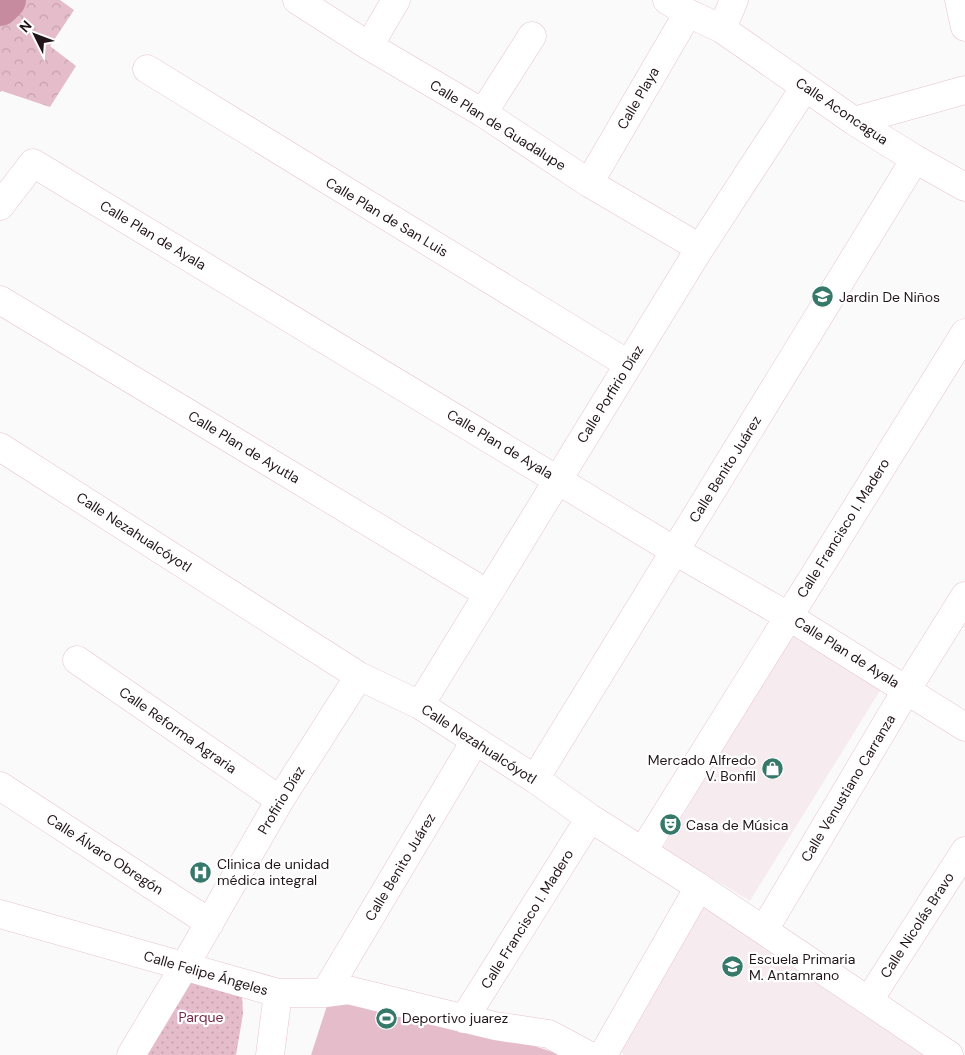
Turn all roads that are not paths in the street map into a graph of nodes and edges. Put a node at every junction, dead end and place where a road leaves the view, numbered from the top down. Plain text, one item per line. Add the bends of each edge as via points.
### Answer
1 (297, 0) edge
2 (396, 0) edge
3 (734, 0) edge
4 (959, 0) edge
5 (677, 6) edge
6 (965, 28) edge
7 (722, 29) junction
8 (532, 36) dead end
9 (369, 46) junction
10 (146, 69) dead end
11 (805, 87) junction
12 (965, 90) edge
13 (484, 113) junction
14 (854, 121) junction
15 (916, 159) junction
16 (589, 183) junction
17 (965, 187) edge
18 (0, 206) edge
19 (700, 248) junction
20 (0, 300) edge
21 (965, 333) edge
22 (628, 364) junction
23 (0, 446) edge
24 (558, 479) junction
25 (675, 551) junction
26 (488, 594) junction
27 (965, 596) edge
28 (788, 616) junction
29 (77, 660) dead end
30 (359, 676) junction
31 (907, 689) junction
32 (420, 705) junction
33 (965, 727) edge
34 (475, 741) junction
35 (535, 779) junction
36 (0, 786) edge
37 (280, 800) junction
38 (590, 818) junction
39 (965, 851) edge
40 (643, 852) junction
41 (699, 887) junction
42 (0, 914) edge
43 (210, 923) junction
44 (764, 930) junction
45 (184, 967) junction
46 (278, 993) junction
47 (325, 993) junction
48 (869, 1000) junction
49 (464, 1019) junction
50 (131, 1055) edge
51 (270, 1055) edge
52 (588, 1055) edge
53 (603, 1055) edge
54 (949, 1055) edge

1 - 9 street, Calle Plan de Guadalupe
2 - 9 street
3 - 7 street
4 - 6 street
5 - 7 street, Calle Aconcagua
5 - 16 street, Calle Playa
7 - 11 street, Calle Aconcagua
8 - 13 street
9 - 13 street, Calle Plan de Guadalupe
10 - 22 street, Calle Plan de San Luis
11 - 14 street, Calle Aconcagua
11 - 19 street, Calle Porfirio Díaz
12 - 14 street
13 - 16 street, Calle Plan de Guadalupe
14 - 15 street, Calle Aconcagua
15 - 17 street, Calle Aconcagua
15 - 25 street, Calle Benito Juárez
16 - 19 street, Calle Plan de Guadalupe
18 - 24 street, Calle Plan de Ayala via 33,164
19 - 22 street, Calle Porfirio Díaz
20 - 26 street, Calle Plan de Ayutla
21 - 28 street, Calle Francisco I. Madero
22 - 24 street, Calle Porfirio Díaz
23 - 30 street, Calle Nezahualcóyotl
24 - 25 street, Calle Plan de Ayala
24 - 26 street, Calle Porfirio Díaz
25 - 28 street, Calle Plan de Ayala
25 - 35 street, Calle Benito Juárez
26 - 32 street, Calle Porfirio Díaz
27 - 31 street, Calle Venustiano Carranza
28 - 31 street, Calle Plan de Ayala
28 - 40 street, Calle Francisco I. Madero
29 - 37 street, Calle Reforma Agraria
30 - 32 street, Calle Nezahualcóyotl
30 - 37 street, Profirio Díaz
31 - 33 street, Calle Plan de Ayala
31 - 44 street, Calle Venustiano Carranza
32 - 34 street, Calle Nezahualcóyotl
34 - 35 street, Calle Nezahualcóyotl
34 - 47 street, Calle Benito Juárez
35 - 38 street, Calle Nezahualcóyotl
36 - 43 street, Calle Álvaro Obregón
37 - 43 street, Profirio Díaz
38 - 40 street, Calle Nezahualcóyotl
38 - 49 street, Calle Francisco I. Madero
39 - 48 street, Calle Nicolás Bravo
40 - 41 street, Calle Nezahualcóyotl
41 - 44 street, Calle Nezahualcóyotl
41 - 53 street
42 - 45 street, Calle Felipe Ángeles
43 - 45 street, Profirio Díaz
44 - 48 street, Calle Nezahualcóyotl
45 - 46 street, Calle Felipe Ángeles
45 - 50 street, Profirio Díaz
46 - 47 street, Calle Felipe Ángeles
46 - 51 street
47 - 49 street, Calle Felipe Ángeles via 348,990
48 - 54 street, Calle Nezahualcóyotl
49 - 52 street, Calle Felipe Ángeles via 549,1034

